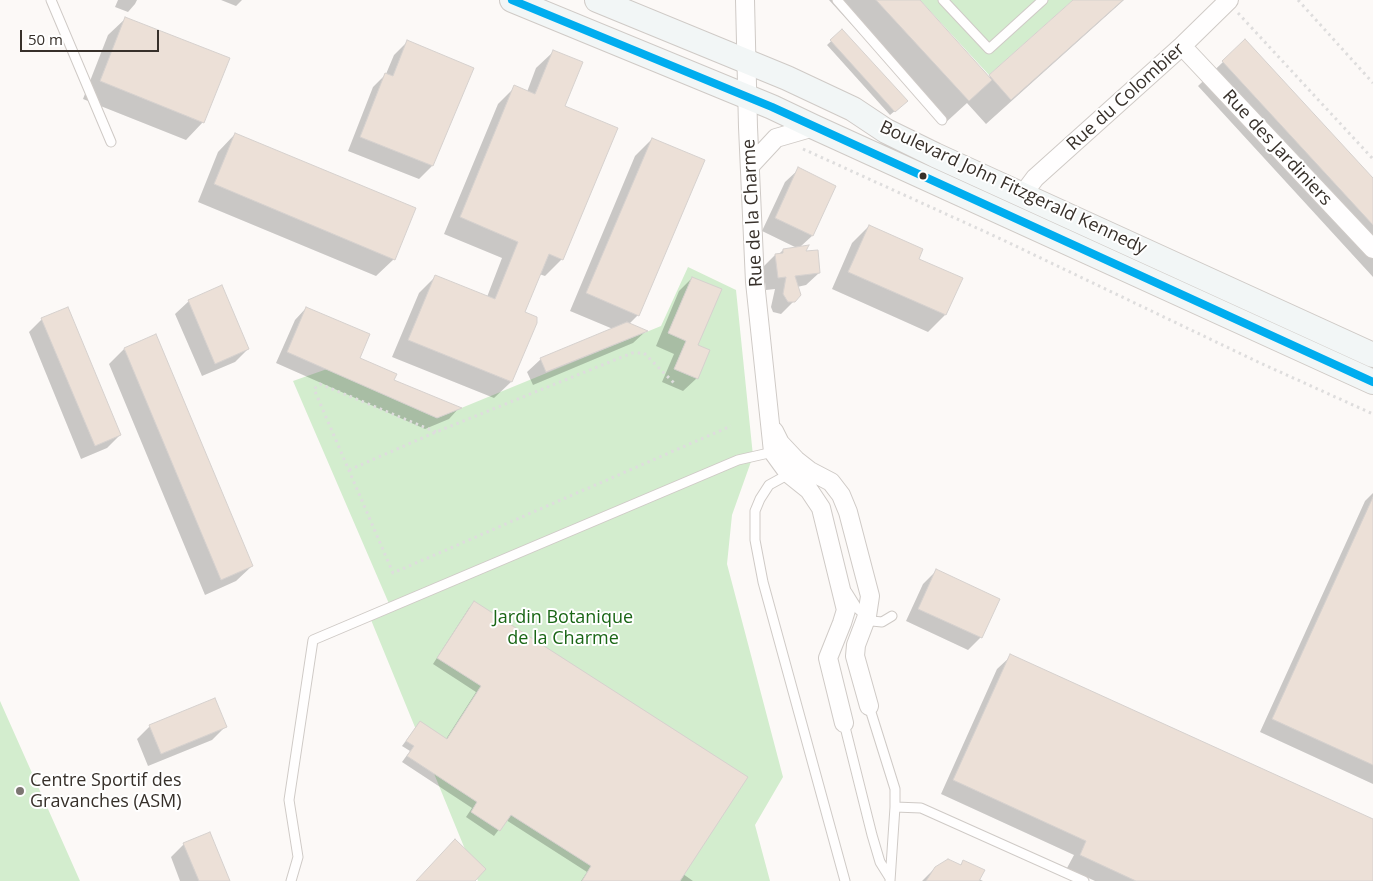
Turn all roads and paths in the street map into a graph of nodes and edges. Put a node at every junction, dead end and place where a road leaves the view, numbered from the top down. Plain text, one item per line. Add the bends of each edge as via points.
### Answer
1 (51, 0) edge
2 (597, 0) edge
3 (745, 0) edge
4 (837, 0) edge
5 (943, 0) edge
6 (1043, 0) edge
7 (1298, 0) edge
8 (1228, 1) edge
9 (521, 2) edge
10 (1182, 46) junction
11 (747, 62) junction
12 (1373, 83) edge
13 (748, 97) junction
14 (942, 120) dead end
15 (814, 127) junction
16 (111, 142) dead end
17 (799, 148) dead end
18 (1373, 159) edge
19 (750, 166) junction
20 (1023, 194) junction
21 (1373, 249) edge
22 (1373, 354) edge
23 (1373, 382) edge
24 (676, 385) dead end
25 (1373, 414) edge
26 (770, 424) junction
27 (731, 426) dead end
28 (436, 432) junction
29 (773, 452) junction
30 (349, 470) junction
31 (789, 474) junction
32 (838, 579) junction
33 (867, 616) junction
34 (892, 616) dead end
35 (869, 706) joint
36 (844, 723) joint
37 (895, 807) junction
38 (890, 879) edge
39 (291, 881) edge
40 (845, 881) edge
41 (1084, 881) edge

1 - 16 lane
2 - 11 main road, Boulevard John Fitzgerald Kennedy
3 - 11 street, Rue de la Charme
4 - 14 lane
5 - 6 lane via 989,49
7 - 12 path
8 - 10 street, Rue du Colombier
8 - 18 path
9 - 13 main road, Boulevard John Fitzgerald Kennedy
10 - 20 street, Rue du Colombier via 1035,178
10 - 21 street, Rue des Jardiniers
11 - 13 street, Rue de la Charme
11 - 20 main road, Boulevard John Fitzgerald Kennedy via 853,109 886,131
13 - 15 main road, Boulevard John Fitzgerald Kennedy
13 - 19 street, Rue de la Charme
15 - 19 street via 776,138
15 - 23 main road, Boulevard John Fitzgerald Kennedy
17 - 25 path
19 - 26 street, Rue de la Charme via 756,282
20 - 22 main road, Boulevard John Fitzgerald Kennedy
24 - 28 path via 644,353 632,353
26 - 29 street, Rue de la Charme
26 - 33 street, Rue de la Charme via 780,443 796,460 832,482 841,495 870,596
27 - 30 path via 393,573
28 - 30 path
28 - 30 path via 320,384 314,389
29 - 31 street, Rue de la Charme
29 - 39 lane via 738,460 313,640 289,800 298,857
31 - 32 street, Rue de la Charme via 809,490 822,508
31 - 40 lane via 769,485 760,499 755,511 756,540 763,582
32 - 33 lane via 857,608
32 - 36 street, Rue de la Charme via 846,610 828,658
33 - 34 lane via 872,621 882,622
33 - 35 street, Rue de la Charme via 855,656
35 - 37 lane via 895,789
36 - 38 lane via 872,835 880,862
37 - 38 lane
37 - 41 lane via 921,808

